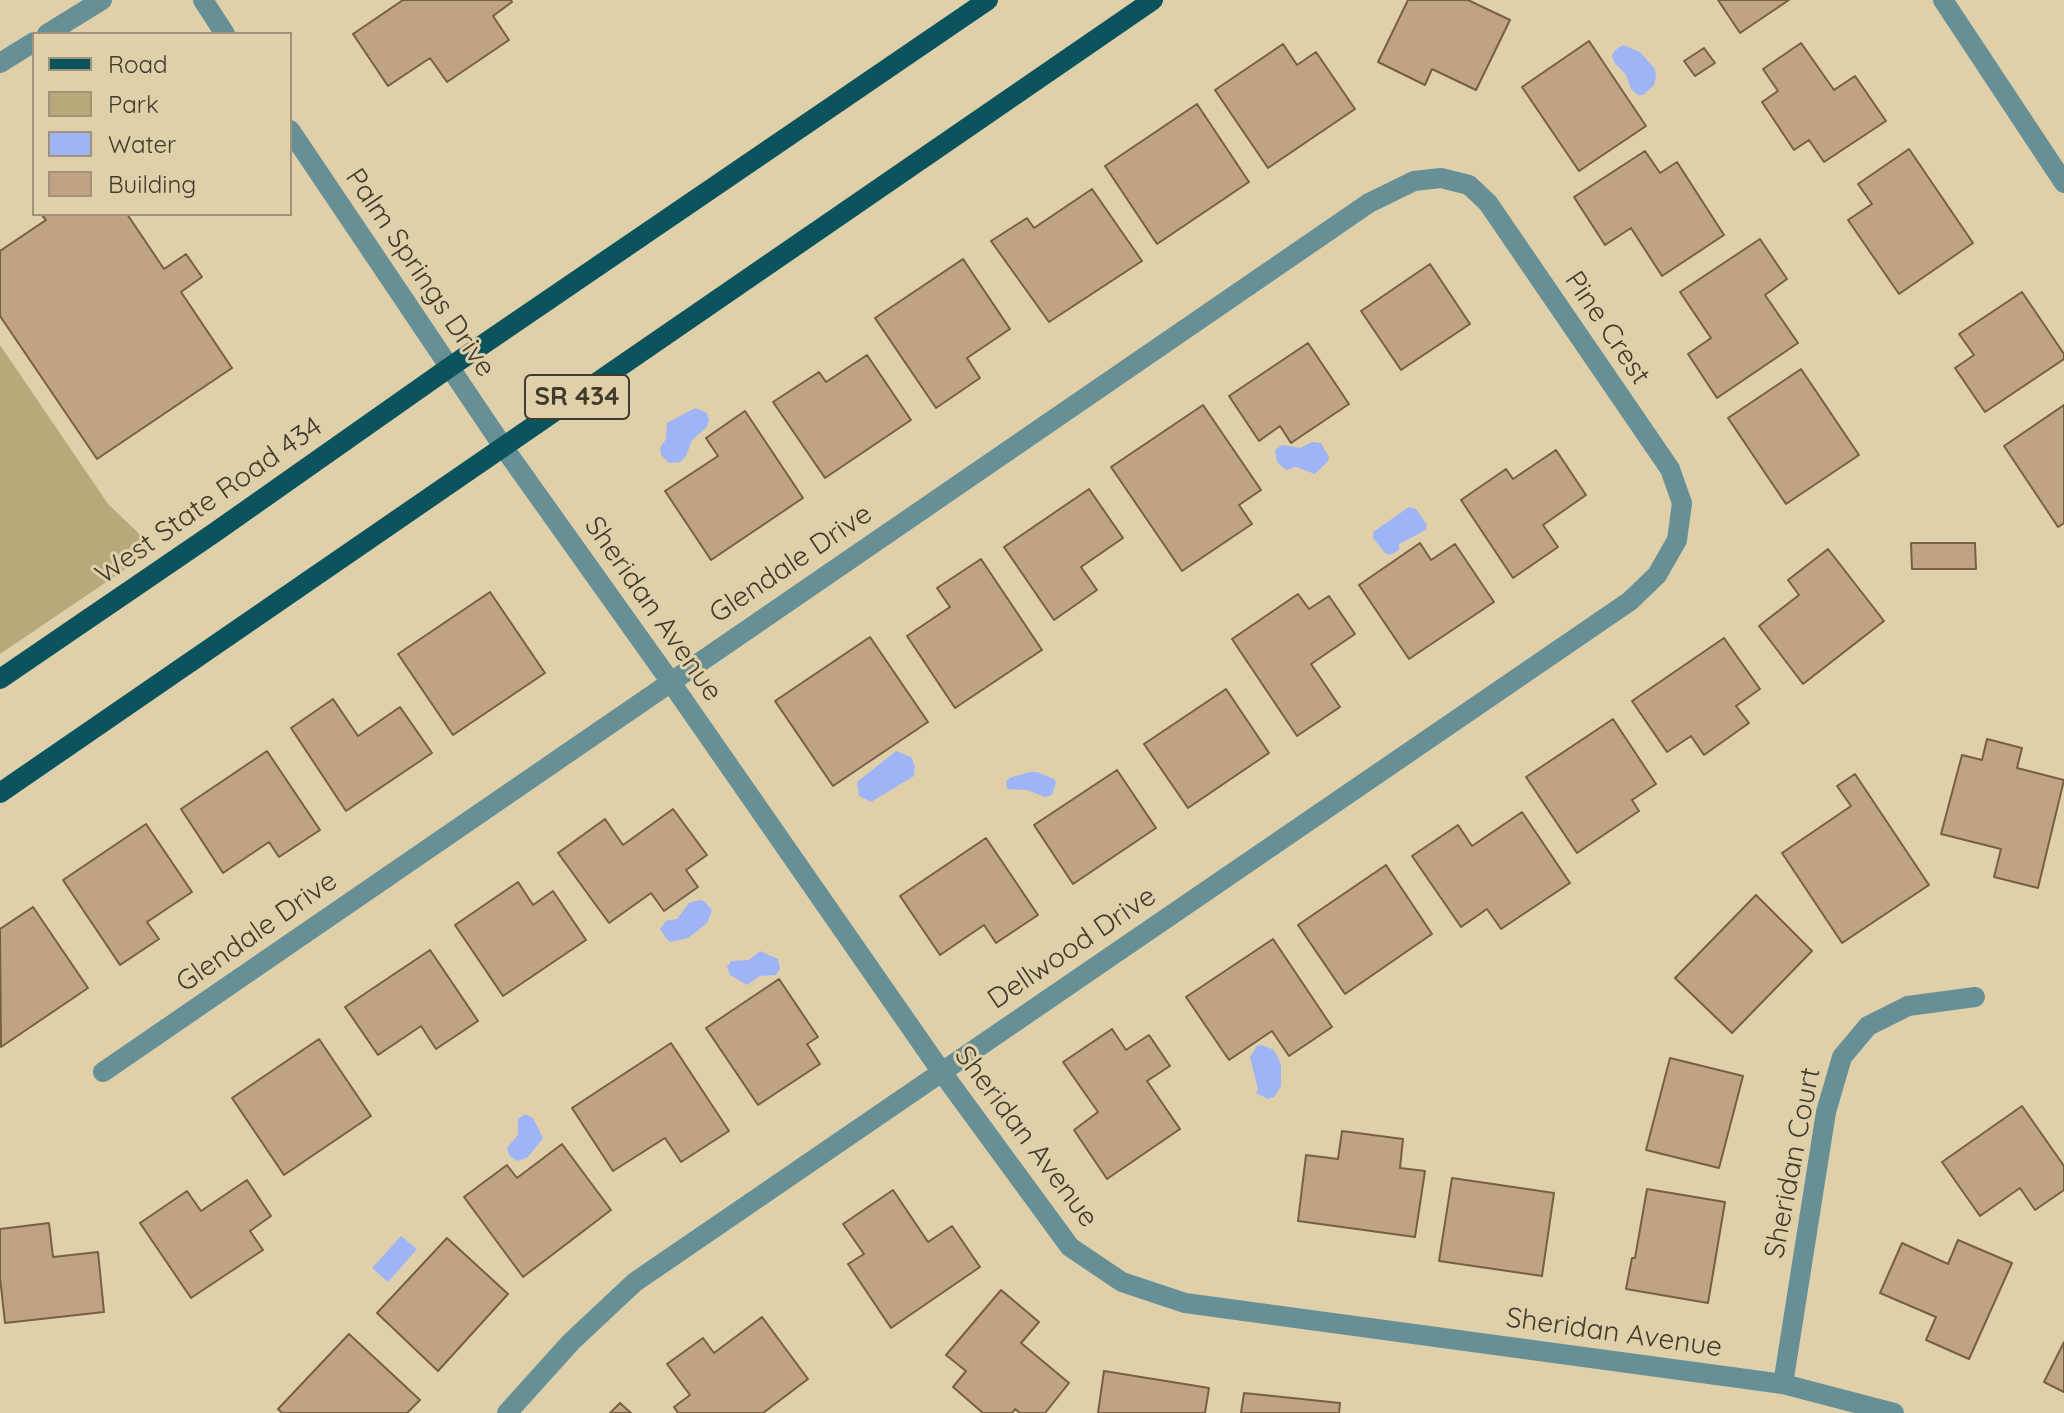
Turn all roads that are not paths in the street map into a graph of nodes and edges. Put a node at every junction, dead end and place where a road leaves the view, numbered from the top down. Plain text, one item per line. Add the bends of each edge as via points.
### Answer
1 (102, 0) edge
2 (203, 0) edge
3 (988, 0) edge
4 (1153, 0) edge
5 (1943, 0) edge
6 (50, 32) edge
7 (224, 32) edge
8 (32, 43) edge
9 (0, 63) edge
10 (292, 133) edge
11 (1441, 178) joint
12 (2064, 183) edge
13 (450, 367) junction
14 (504, 448) junction
15 (1677, 540) joint
16 (0, 679) edge
17 (670, 681) junction
18 (0, 793) edge
19 (1975, 997) dead end
20 (941, 1071) junction
21 (103, 1072) dead end
22 (1783, 1384) junction
23 (507, 1413) edge
24 (1894, 1413) edge

1 - 6 street
2 - 7 street
3 - 13 main road, West State Road 434
4 - 14 main road, SR 434
5 - 12 street
8 - 9 street
10 - 13 street, Palm Springs Drive
11 - 15 street, Pine Crest via 1469,185 1488,203 1670,469 1682,503
11 - 17 street, Glendale Drive via 1414,181 1369,203
13 - 14 street, Palm Springs Drive
13 - 16 main road, West State Road 434
14 - 17 street, Sheridan Avenue
14 - 18 main road, SR 434
15 - 20 street, Dellwood Drive via 1657,575 1630,601
17 - 20 street, Sheridan Avenue
17 - 21 street, Glendale Drive
19 - 22 street, Sheridan Court via 1908,1006 1868,1026 1842,1057 1826,1112
20 - 22 street, Sheridan Avenue via 1070,1247 1122,1282 1185,1303
20 - 23 street, Dellwood Drive via 635,1282
22 - 24 street, Sheridan Avenue

